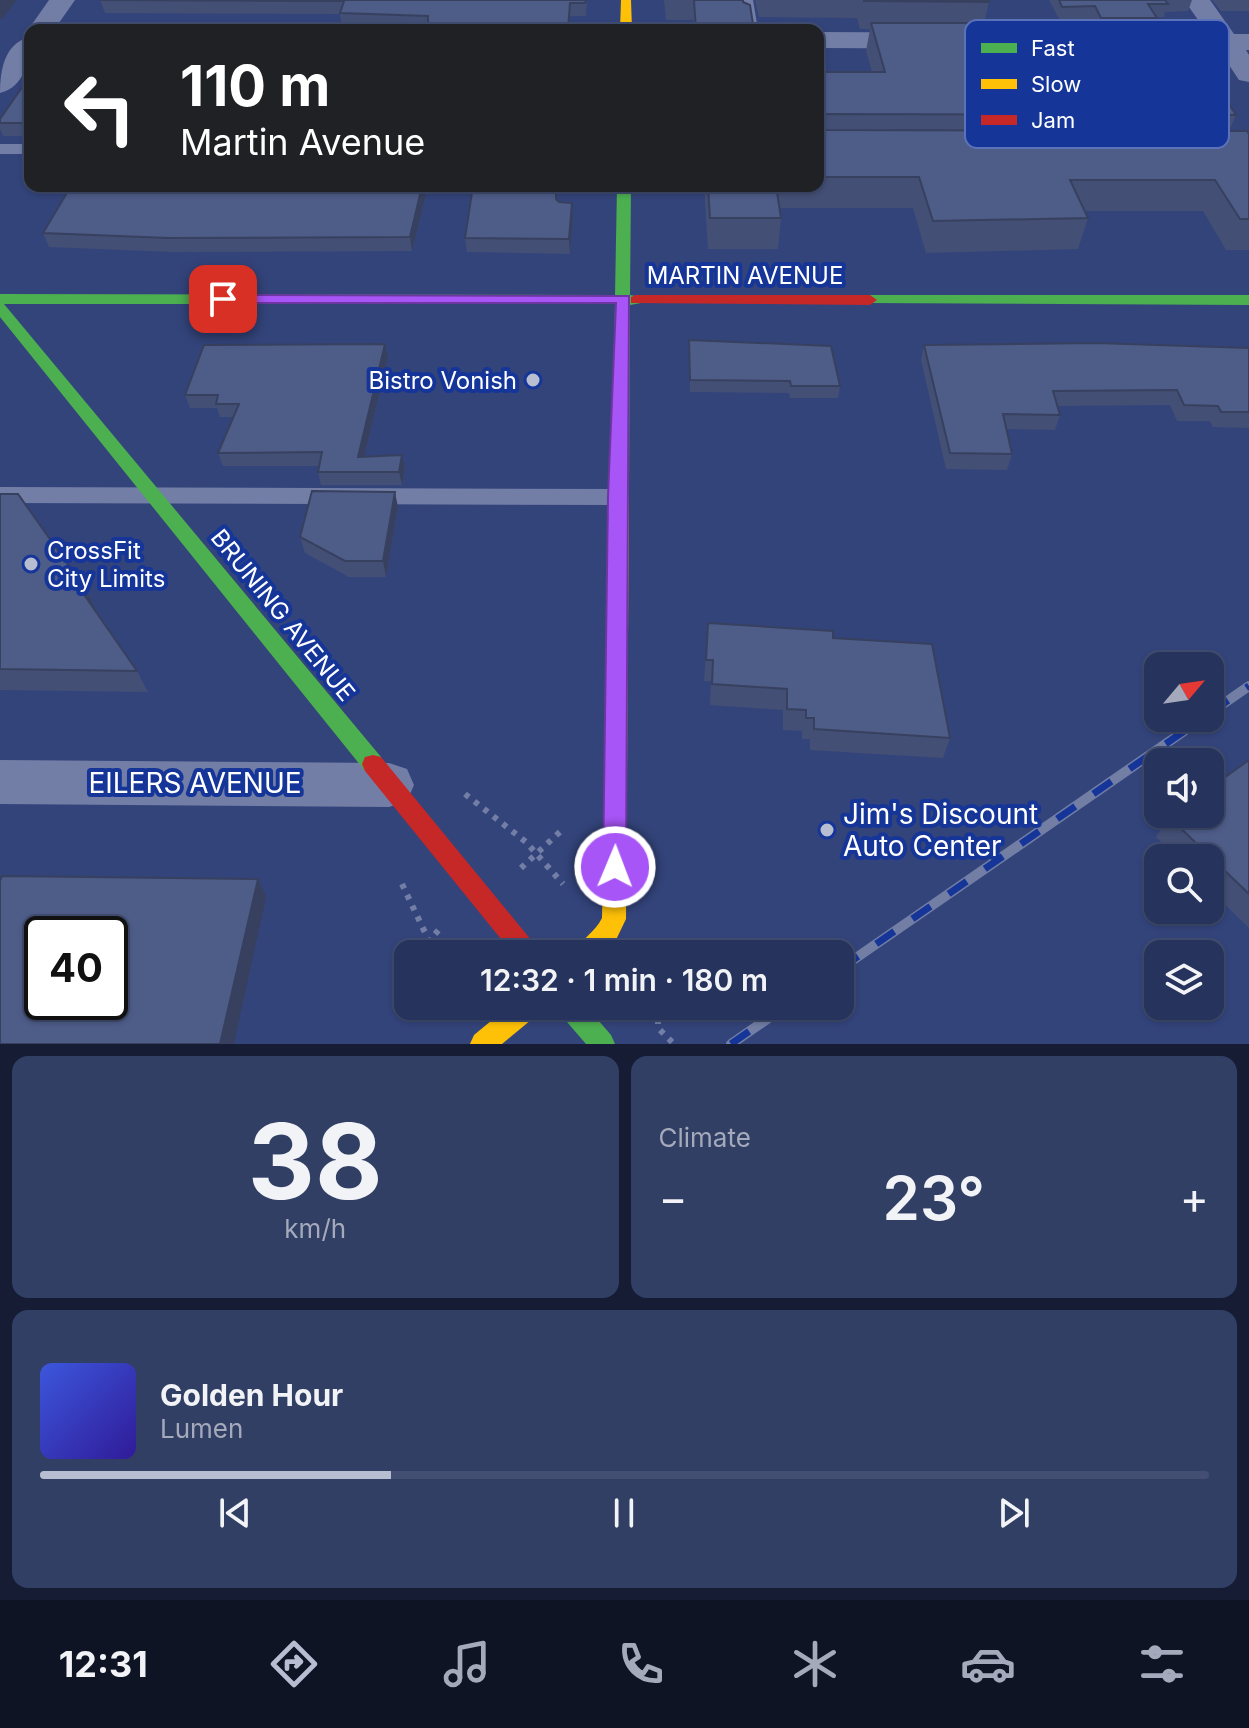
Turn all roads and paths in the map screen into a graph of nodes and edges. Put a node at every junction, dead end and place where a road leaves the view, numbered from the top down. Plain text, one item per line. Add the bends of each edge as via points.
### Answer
1 (62, 0) edge
2 (626, 0) edge
3 (746, 0) edge
4 (1197, 0) edge
5 (1217, 20) edge
6 (45, 24) edge
7 (626, 24) edge
8 (750, 24) edge
9 (0, 40) edge
10 (824, 40) edge
11 (965, 41) edge
12 (24, 42) edge
13 (1238, 42) edge
14 (24, 51) edge
15 (1249, 74) edge
16 (0, 85) edge
17 (0, 149) edge
18 (24, 149) edge
19 (624, 192) edge
20 (0, 299) edge
21 (623, 299) junction
22 (1249, 300) edge
23 (0, 307) edge
24 (0, 495) edge
25 (155, 496) junction
26 (617, 497) junction
27 (0, 782) edge
28 (389, 785) junction
29 (454, 916) dead end
30 (430, 940) edge
31 (516, 940) edge
32 (602, 940) edge
33 (511, 1020) edge
34 (582, 1020) edge
35 (658, 1020) edge
36 (483, 1044) edge
37 (602, 1044) edge
38 (674, 1044) edge

1 - 6 street
2 - 7 street
3 - 8 lane
4 - 5 street
9 - 12 street
10 - 11 street
13 - 15 street
14 - 16 street
17 - 18 lane
19 - 21 street
20 - 21 street, MARTIN AVENUE
21 - 22 street, MARTIN AVENUE
21 - 26 street
23 - 25 street, BRUNING AVENUE
24 - 25 lane
25 - 26 lane
25 - 28 street, BRUNING AVENUE
26 - 32 street via 614,919
27 - 28 street, EILERS AVENUE
28 - 31 street, BRUNING AVENUE
29 - 30 path
33 - 36 street
34 - 37 street
35 - 38 path via 658,1028

